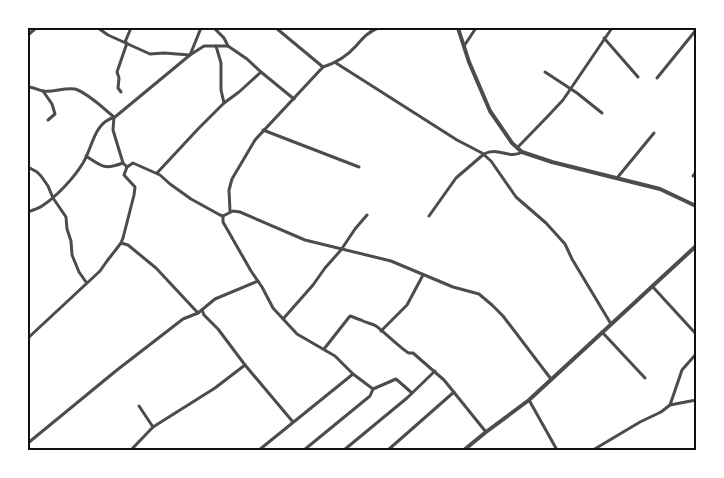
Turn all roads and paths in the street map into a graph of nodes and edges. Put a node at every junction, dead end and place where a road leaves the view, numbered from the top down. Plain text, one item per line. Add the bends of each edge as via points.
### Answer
1 (36, 28) edge
2 (98, 28) edge
3 (131, 28) edge
4 (201, 28) edge
5 (214, 28) edge
6 (276, 28) edge
7 (378, 28) edge
8 (458, 28) edge
9 (476, 28) edge
10 (612, 28) edge
11 (696, 30) edge
12 (28, 35) edge
13 (604, 38) junction
14 (126, 43) junction
15 (216, 46) junction
16 (228, 46) junction
17 (464, 46) junction
18 (190, 55) junction
19 (336, 63) junction
20 (323, 67) junction
21 (260, 72) junction
22 (545, 72) dead end
23 (638, 77) dead end
24 (657, 78) dead end
25 (28, 87) edge
26 (570, 90) junction
27 (42, 91) junction
28 (121, 92) dead end
29 (294, 99) junction
30 (224, 102) junction
31 (602, 113) dead end
32 (114, 117) junction
33 (48, 120) dead end
34 (263, 130) junction
35 (654, 133) dead end
36 (517, 148) junction
37 (522, 152) junction
38 (484, 154) junction
39 (86, 156) junction
40 (123, 163) junction
41 (28, 167) edge
42 (127, 167) junction
43 (359, 167) dead end
44 (696, 172) edge
45 (157, 174) junction
46 (693, 176) dead end
47 (617, 178) junction
48 (53, 198) junction
49 (696, 206) edge
50 (28, 212) edge
51 (230, 212) junction
52 (367, 215) dead end
53 (223, 216) junction
54 (429, 216) dead end
55 (121, 243) junction
56 (696, 246) edge
57 (341, 250) junction
58 (423, 274) junction
59 (258, 281) junction
60 (86, 282) junction
61 (652, 286) junction
62 (202, 310) junction
63 (198, 313) junction
64 (283, 319) junction
65 (611, 324) junction
66 (381, 331) junction
67 (602, 332) junction
68 (696, 334) edge
69 (28, 338) edge
70 (324, 349) junction
71 (696, 354) edge
72 (245, 365) junction
73 (436, 372) junction
74 (353, 374) junction
75 (645, 378) dead end
76 (552, 379) junction
77 (373, 389) junction
78 (454, 392) junction
79 (412, 394) junction
80 (529, 400) junction
81 (696, 400) edge
82 (670, 405) junction
83 (139, 406) dead end
84 (293, 422) junction
85 (153, 427) junction
86 (486, 432) junction
87 (28, 443) edge
88 (131, 450) edge
89 (259, 450) edge
90 (304, 450) edge
91 (344, 450) edge
92 (388, 450) edge
93 (464, 450) edge
94 (557, 450) edge
95 (593, 450) edge

1 - 12 street
2 - 14 street
3 - 14 street
4 - 18 street
5 - 16 street
6 - 20 street
7 - 19 street via 365,35
8 - 17 street
9 - 17 street
10 - 13 street
11 - 24 street
13 - 23 street
13 - 26 street
14 - 18 street via 150,54
14 - 28 street via 117,72
15 - 16 street
15 - 18 street via 204,46
15 - 30 street via 222,63
16 - 21 street
17 - 36 street via 490,111
18 - 32 street
19 - 20 street
19 - 38 street
20 - 29 street
21 - 29 street
21 - 30 street
22 - 26 street
25 - 27 street
26 - 31 street
26 - 36 street
27 - 32 street via 74,89
27 - 33 street via 55,114
29 - 34 street
30 - 45 street
32 - 39 street via 97,131
32 - 40 street via 113,130
34 - 43 street
34 - 51 street via 232,179
35 - 47 street
36 - 37 street
37 - 38 street via 515,155 494,151
37 - 47 street
38 - 54 street via 456,178
38 - 65 street via 516,197 565,244
39 - 40 street via 106,168
39 - 48 street via 75,175
40 - 42 street
41 - 48 street via 41,176
42 - 45 street via 133,163
42 - 55 street via 124,174 134,187 134,194
44 - 46 street
45 - 53 street via 191,199
47 - 49 street via 660,189
48 - 50 street
48 - 60 street via 66,217 72,255
51 - 53 street
51 - 57 street via 248,215 305,240
52 - 57 street
53 - 59 street via 223,222
55 - 60 street via 100,271
55 - 63 street via 156,268
56 - 61 street
57 - 58 street via 391,261
57 - 64 street
58 - 66 street via 407,305
58 - 76 street via 479,294 502,316
59 - 62 street via 215,299
59 - 64 street
60 - 69 street
61 - 65 street
61 - 68 street
62 - 63 street
62 - 72 street
63 - 87 street via 183,319 116,370
64 - 70 street via 297,334
65 - 67 street
66 - 70 street via 350,316
66 - 73 street
67 - 75 street
67 - 76 street
70 - 74 street
71 - 82 street via 682,370
72 - 84 street
72 - 85 street
73 - 78 street
73 - 79 street
74 - 77 street
74 - 84 street
76 - 80 street
77 - 79 street via 396,379
77 - 90 street via 370,396
78 - 86 street
78 - 92 street
79 - 91 street
80 - 86 street
80 - 94 street
81 - 82 street
82 - 95 street
83 - 85 street
84 - 89 street
85 - 88 street
86 - 93 street

